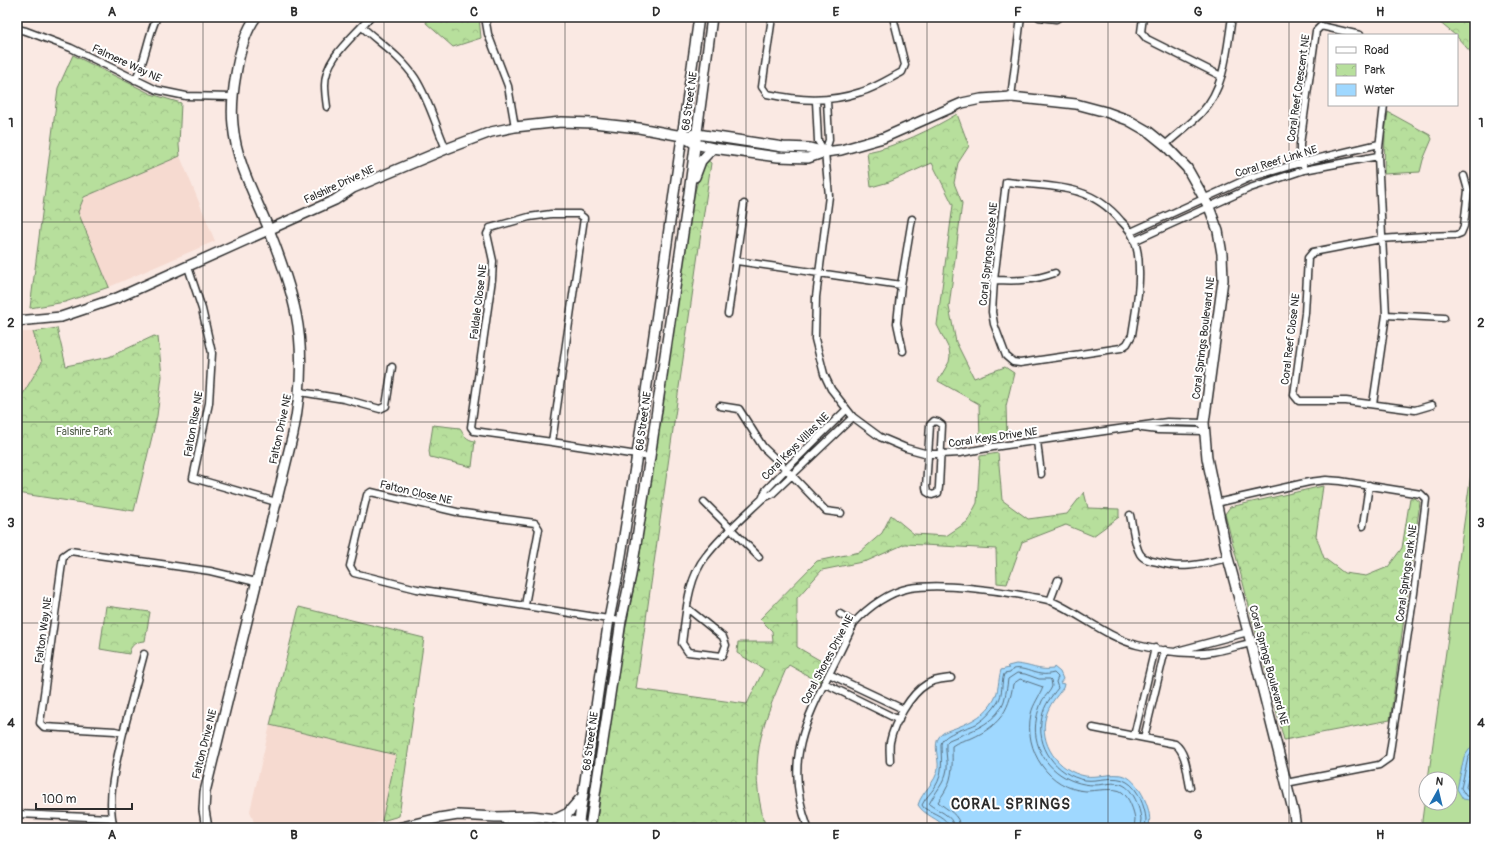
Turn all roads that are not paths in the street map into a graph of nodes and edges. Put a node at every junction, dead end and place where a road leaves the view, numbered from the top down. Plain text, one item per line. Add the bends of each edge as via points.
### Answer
1 (157, 17) edge
2 (256, 17) edge
3 (370, 17) edge
4 (485, 17) edge
5 (699, 17) edge
6 (712, 17) edge
7 (772, 17) edge
8 (893, 17) edge
9 (1020, 17) edge
10 (1039, 17) edge
11 (1058, 17) edge
12 (1143, 17) edge
13 (1232, 17) edge
14 (362, 27) junction
15 (17, 29) edge
16 (1356, 34) edge
17 (1221, 76) junction
18 (135, 80) junction
19 (232, 96) junction
20 (1011, 97) junction
21 (827, 100) junction
22 (816, 101) junction
23 (1384, 106) edge
24 (327, 107) dead end
25 (515, 127) junction
26 (697, 134) junction
27 (682, 136) junction
28 (695, 144) junction
29 (1379, 144) junction
30 (1165, 145) junction
31 (713, 148) junction
32 (446, 150) junction
33 (825, 152) junction
34 (1378, 156) junction
35 (1303, 162) junction
36 (1304, 170) junction
37 (1464, 176) dead end
38 (689, 193) junction
39 (1205, 197) junction
40 (744, 204) dead end
41 (1209, 207) junction
42 (912, 219) dead end
43 (268, 229) junction
44 (1131, 232) junction
45 (1381, 239) junction
46 (1134, 241) junction
47 (737, 261) junction
48 (188, 266) junction
49 (1055, 272) dead end
50 (819, 274) junction
51 (994, 280) junction
52 (901, 285) junction
53 (728, 314) dead end
54 (1386, 315) junction
55 (1444, 318) dead end
56 (17, 321) edge
57 (904, 351) dead end
58 (392, 367) dead end
59 (300, 392) junction
60 (1373, 404) junction
61 (1432, 405) dead end
62 (720, 406) dead end
63 (846, 410) junction
64 (852, 417) junction
65 (1204, 427) junction
66 (1037, 441) junction
67 (552, 442) junction
68 (928, 454) junction
69 (941, 454) junction
70 (637, 455) junction
71 (650, 456) junction
72 (789, 472) junction
73 (1040, 474) dead end
74 (1369, 485) junction
75 (276, 502) junction
76 (704, 502) dead end
77 (1216, 503) junction
78 (840, 513) dead end
79 (1130, 515) dead end
80 (1363, 526) dead end
81 (732, 528) junction
82 (759, 557) dead end
83 (1228, 558) junction
84 (1058, 580) dead end
85 (256, 582) junction
86 (1050, 601) junction
87 (525, 605) junction
88 (687, 608) junction
89 (840, 614) dead end
90 (609, 619) junction
91 (621, 621) junction
92 (854, 623) junction
93 (1248, 632) junction
94 (1251, 643) junction
95 (1155, 648) junction
96 (1165, 650) junction
97 (1176, 651) junction
98 (144, 654) dead end
99 (829, 674) junction
100 (951, 678) dead end
101 (824, 684) junction
102 (904, 710) junction
103 (899, 720) junction
104 (1092, 728) dead end
105 (123, 733) junction
106 (1134, 736) junction
107 (1144, 738) junction
108 (890, 761) dead end
109 (1286, 783) junction
110 (1190, 787) dead end
111 (582, 796) junction
112 (17, 814) edge
113 (495, 817) junction
114 (112, 818) junction
115 (556, 819) junction
116 (578, 825) edge
117 (114, 828) edge
118 (207, 828) edge
119 (398, 828) edge
120 (546, 828) edge
121 (589, 828) edge
122 (808, 828) edge
123 (1296, 828) edge

1 - 18 street via 140,72
2 - 19 street, Falton Drive NE via 239,55
3 - 14 street
4 - 25 street via 488,34 508,86
5 - 27 street, 68 Street NE
6 - 26 street, 68 Street NE
7 - 22 street via 762,88 767,94
8 - 21 street via 905,65 902,72 860,92
9 - 20 street
10 - 11 street
12 - 17 street via 1140,28 1147,39
13 - 17 street
14 - 24 street via 338,53 329,68 325,84
14 - 32 street via 404,65 415,79
15 - 18 street, Falmere Way NE via 26,30 71,48
16 - 35 street, Coral Reef Crescent NE via 1321,26 1316,31 1300,144
17 - 30 street via 1203,112
18 - 19 street, Falmere Way NE via 157,90 186,96
19 - 43 street, Falton Drive NE via 233,126 241,165
20 - 30 street, Coral Springs Boulevard NE via 1076,104 1106,112 1128,120
20 - 33 street, Coral Springs Boulevard NE via 962,103 883,138
21 - 22 street
21 - 33 street via 829,140
22 - 33 street via 818,141
23 - 29 street
25 - 27 street, Falshire Drive NE via 561,122 593,123
25 - 32 street, Falshire Drive NE via 491,132
26 - 27 street, Coral Springs Boulevard NE
26 - 28 street, 68 Street NE
26 - 33 street, Coral Springs Boulevard NE
27 - 28 street, Coral Springs Boulevard NE
27 - 70 street, 68 Street NE
28 - 31 street, Coral Springs Boulevard NE
28 - 38 street, 68 Street NE
29 - 34 street
29 - 35 street, Coral Reef Link NE
30 - 39 street, Coral Springs Boulevard NE via 1187,168
31 - 33 street, Coral Springs Boulevard NE via 778,157 808,158
31 - 38 street via 701,161
32 - 43 street, Falshire Drive NE via 353,188 335,200
33 - 50 street, Coral Keys Drive NE via 829,196
34 - 36 street, Coral Reef Link NE
34 - 45 street
35 - 36 street, Coral Reef Crescent NE
35 - 39 street, Coral Reef Link NE via 1249,178
36 - 41 street, Coral Reef Link NE via 1250,188
37 - 45 street, Coral Reef Close NE via 1468,190 1461,233
38 - 71 street, 68 Street NE
39 - 41 street, Coral Springs Boulevard NE
39 - 44 street
40 - 47 street
41 - 46 street
41 - 65 street, Coral Springs Boulevard NE via 1218,231 1223,280
42 - 52 street
43 - 48 street, Falshire Drive NE
43 - 59 street, Falton Drive NE via 279,255 296,314 300,338
44 - 46 street, Coral Springs Close NE
44 - 51 street, Coral Springs Close NE via 1110,209 1087,194 1068,188 1006,182
45 - 54 street
45 - 60 street, Coral Reef Close NE via 1312,252 1308,258 1305,313 1294,395 1299,401
46 - 51 street, Coral Springs Close NE via 1139,282 1132,335 1121,348 1013,362 1006,356 994,324
47 - 50 street
47 - 53 street
48 - 56 street, Falshire Drive NE via 118,298 61,317
48 - 75 street, Falton Rise NE via 202,309 212,353 209,403 193,478
49 - 51 street via 1022,281
50 - 52 street
50 - 63 street, Coral Keys Drive NE via 814,324 818,354 824,374
52 - 57 street via 898,323
54 - 55 street
54 - 60 street
58 - 59 street via 386,406 380,409 344,399
59 - 75 street, Falton Drive NE via 293,434
60 - 61 street, Coral Reef Close NE via 1415,410
62 - 72 street via 739,410 763,448
63 - 64 street, Coral Keys Drive NE
63 - 72 street, Coral Keys Villas NE
64 - 68 street, Coral Keys Drive NE via 880,437
64 - 72 street, Coral Keys Villas NE
65 - 66 street, Coral Keys Drive NE via 1167,422
65 - 77 street, Coral Springs Boulevard NE
66 - 69 street, Coral Keys Drive NE
66 - 73 street
67 - 67 street, Faldale Close NE via 474,431 471,427 492,279 493,261 487,234 490,228 529,217 579,214 584,218
67 - 70 street, Faldale Close NE
68 - 69 street, Coral Keys Drive NE
68 - 69 street via 930,425 938,422 942,425
68 - 69 street via 926,487 927,492 932,495 938,493 940,487
70 - 71 street, Faldale Close NE
70 - 90 street, 68 Street NE
71 - 91 street, 68 Street NE
72 - 78 street via 826,511
72 - 81 street, Coral Keys Villas NE via 766,490 762,499
74 - 77 street, Coral Springs Park NE via 1326,480 1309,482
74 - 80 street
74 - 109 street, Coral Springs Park NE via 1421,494 1426,499 1389,758 1379,765
75 - 85 street, Falton Drive NE
76 - 81 street
77 - 83 street, Coral Springs Boulevard NE
79 - 83 street via 1138,549 1146,560 1184,567
81 - 82 street
81 - 88 street, Coral Keys Villas NE via 705,556 696,573
83 - 93 street, Coral Springs Boulevard NE
84 - 86 street
85 - 105 street, Falton Way NE via 210,571 70,551 63,556 40,723 44,727
85 - 118 street, Falton Drive NE via 205,792
86 - 92 street, Coral Shores Drive NE via 1001,591 909,588 891,594 875,604
86 - 95 street, Coral Shores Drive NE via 1120,640
87 - 87 street, Falton Close NE via 539,529 535,523 457,512 371,492 367,495 350,566 354,573 416,589
87 - 90 street, Falton Close NE
88 - 88 street, Coral Keys Villas NE via 682,643 688,652 722,656 726,646 723,637
89 - 92 street
90 - 91 street, Falton Close NE
90 - 111 street, 68 Street NE
91 - 121 street, 68 Street NE
92 - 99 street, Coral Shores Drive NE
93 - 94 street, Coral Springs Boulevard NE
93 - 97 street, Coral Shores Drive NE
94 - 97 street, Coral Shores Drive NE via 1192,654
94 - 109 street, Coral Springs Boulevard NE
95 - 96 street, Coral Shores Drive NE
95 - 106 street
96 - 97 street, Coral Shores Drive NE
96 - 107 street
98 - 105 street
99 - 101 street, Coral Shores Drive NE
99 - 102 street
100 - 102 street via 928,683 914,695
101 - 103 street
101 - 122 street, Coral Shores Drive NE via 805,727 797,767 799,798
102 - 103 street
103 - 108 street via 890,743
104 - 106 street
105 - 114 street via 113,776
106 - 107 street
107 - 110 street via 1179,747 1184,755
109 - 123 street, Coral Springs Boulevard NE
111 - 115 street via 568,813
111 - 116 street, 68 Street NE
112 - 114 street
113 - 115 street via 532,816
113 - 119 street via 458,815
113 - 120 street
114 - 117 street
115 - 116 street
116 - 121 street

